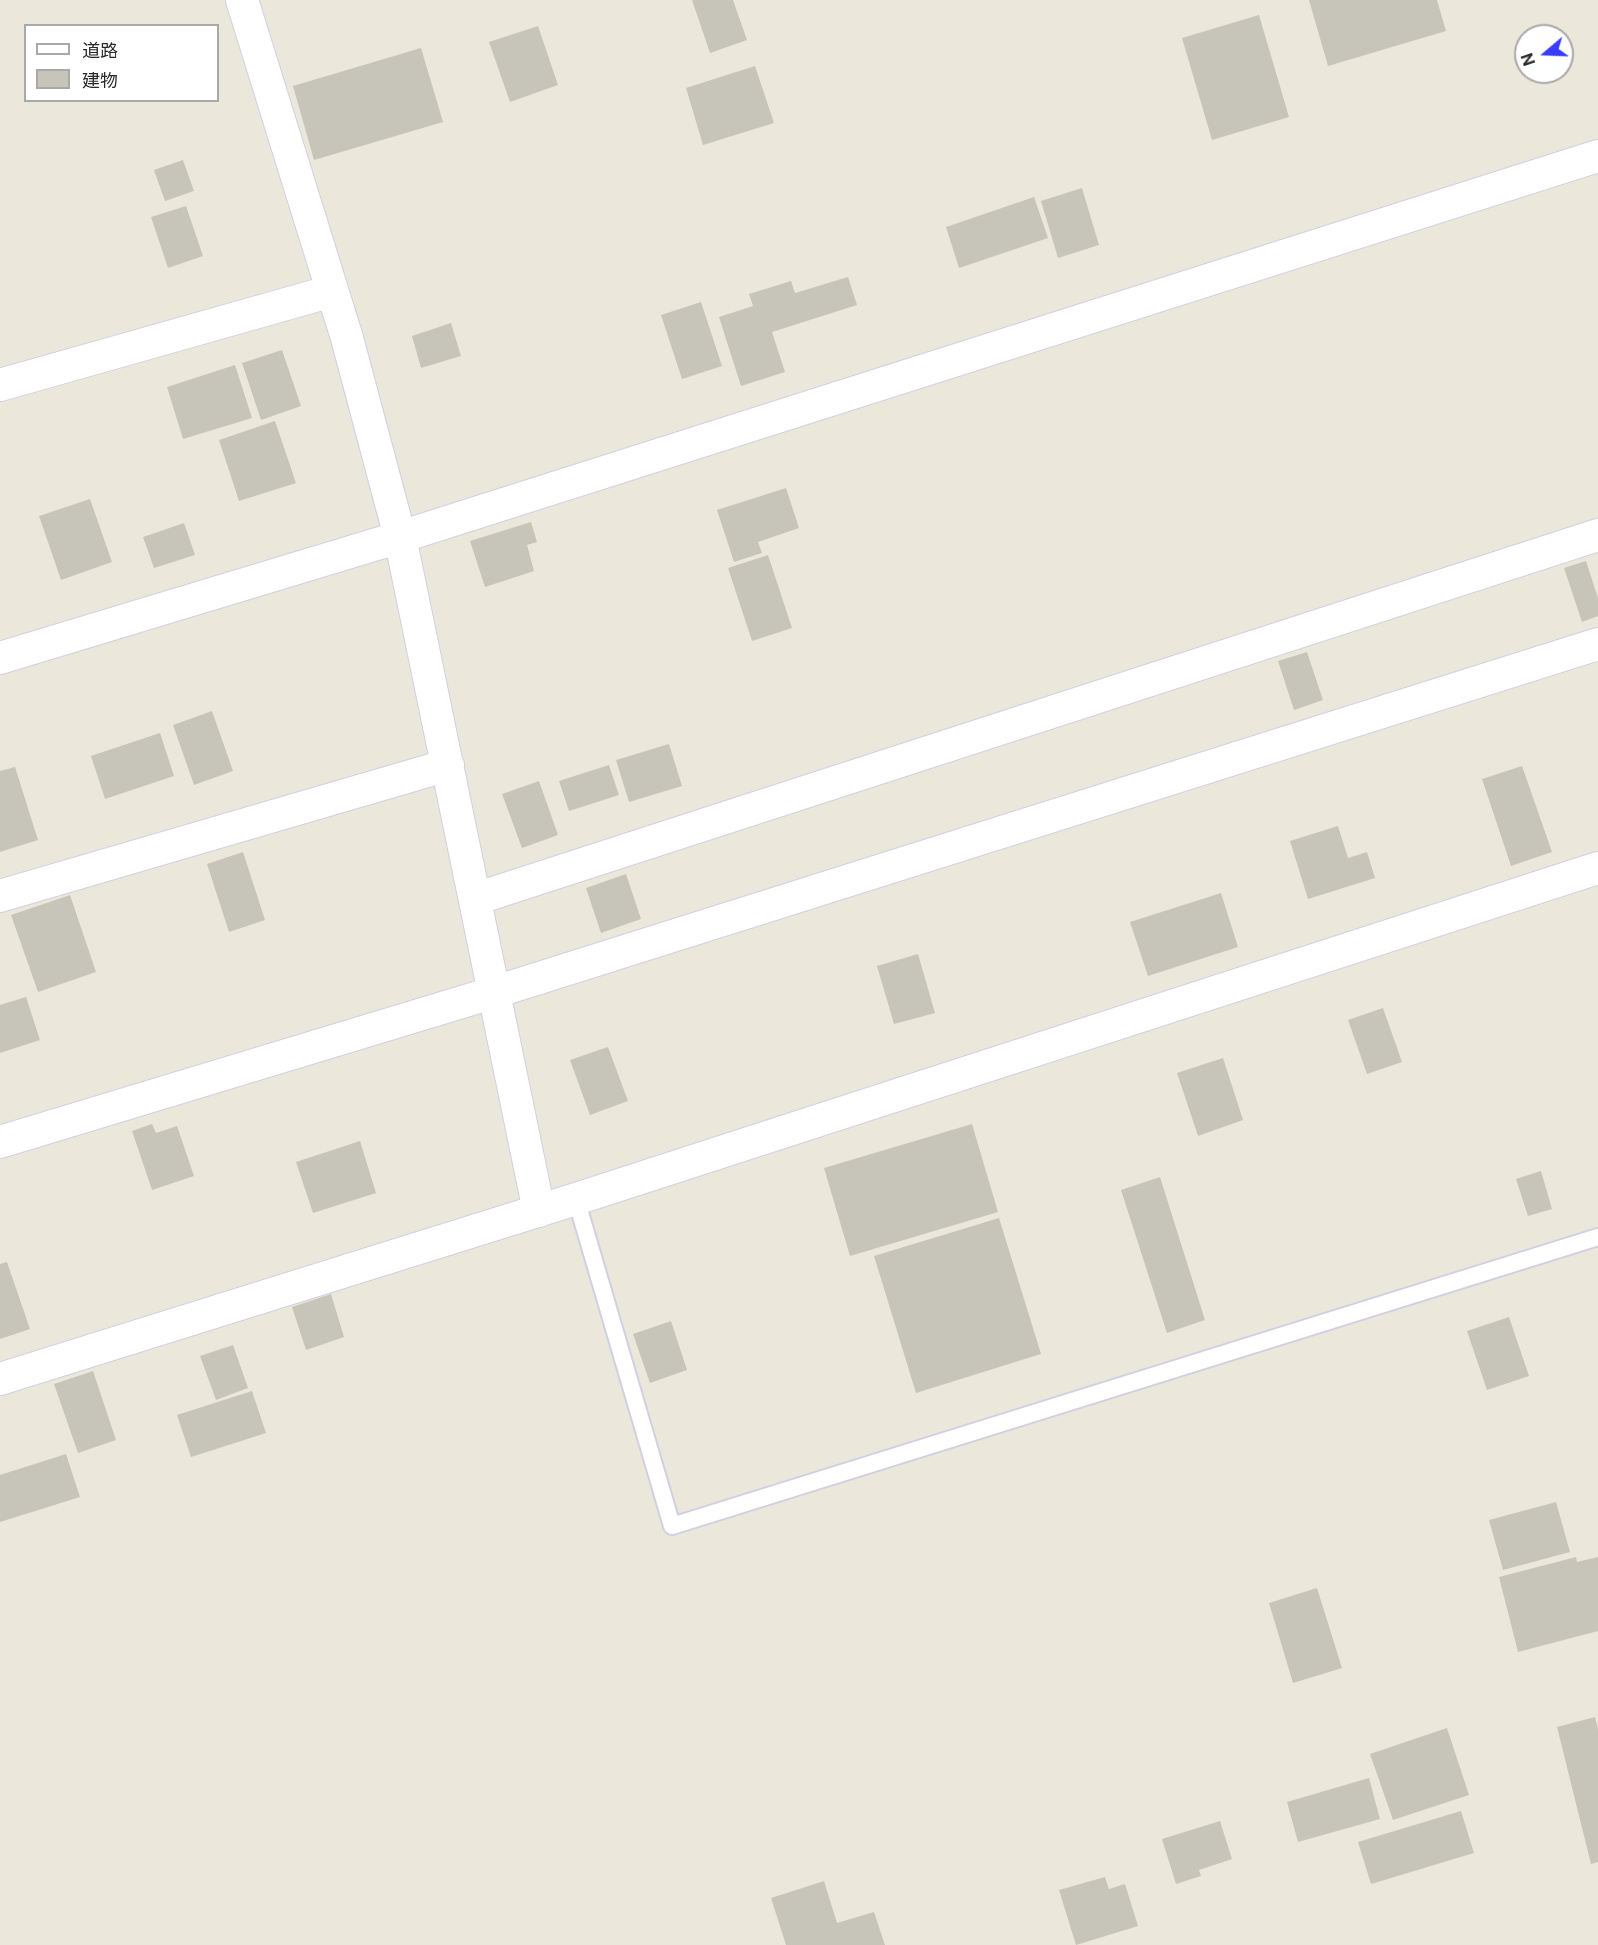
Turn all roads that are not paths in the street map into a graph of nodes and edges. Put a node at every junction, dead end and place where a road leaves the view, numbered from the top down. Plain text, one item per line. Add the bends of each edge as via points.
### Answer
1 (242, 0) edge
2 (1598, 156) edge
3 (332, 291) junction
4 (0, 385) edge
5 (1598, 535) edge
6 (400, 537) junction
7 (1598, 644) edge
8 (0, 658) edge
9 (448, 765) junction
10 (1598, 868) edge
11 (0, 896) edge
12 (475, 899) junction
13 (495, 992) junction
14 (0, 1142) edge
15 (576, 1199) junction
16 (539, 1211) junction
17 (1598, 1237) edge
18 (0, 1379) edge

1 - 3 street
2 - 6 street
3 - 4 street
3 - 6 street
5 - 12 street
6 - 8 street
6 - 9 street
7 - 13 street
9 - 11 street
9 - 12 street
10 - 15 street
12 - 13 street
13 - 14 street
13 - 16 street
15 - 16 street
15 - 17 lane via 672,1526
16 - 18 street

